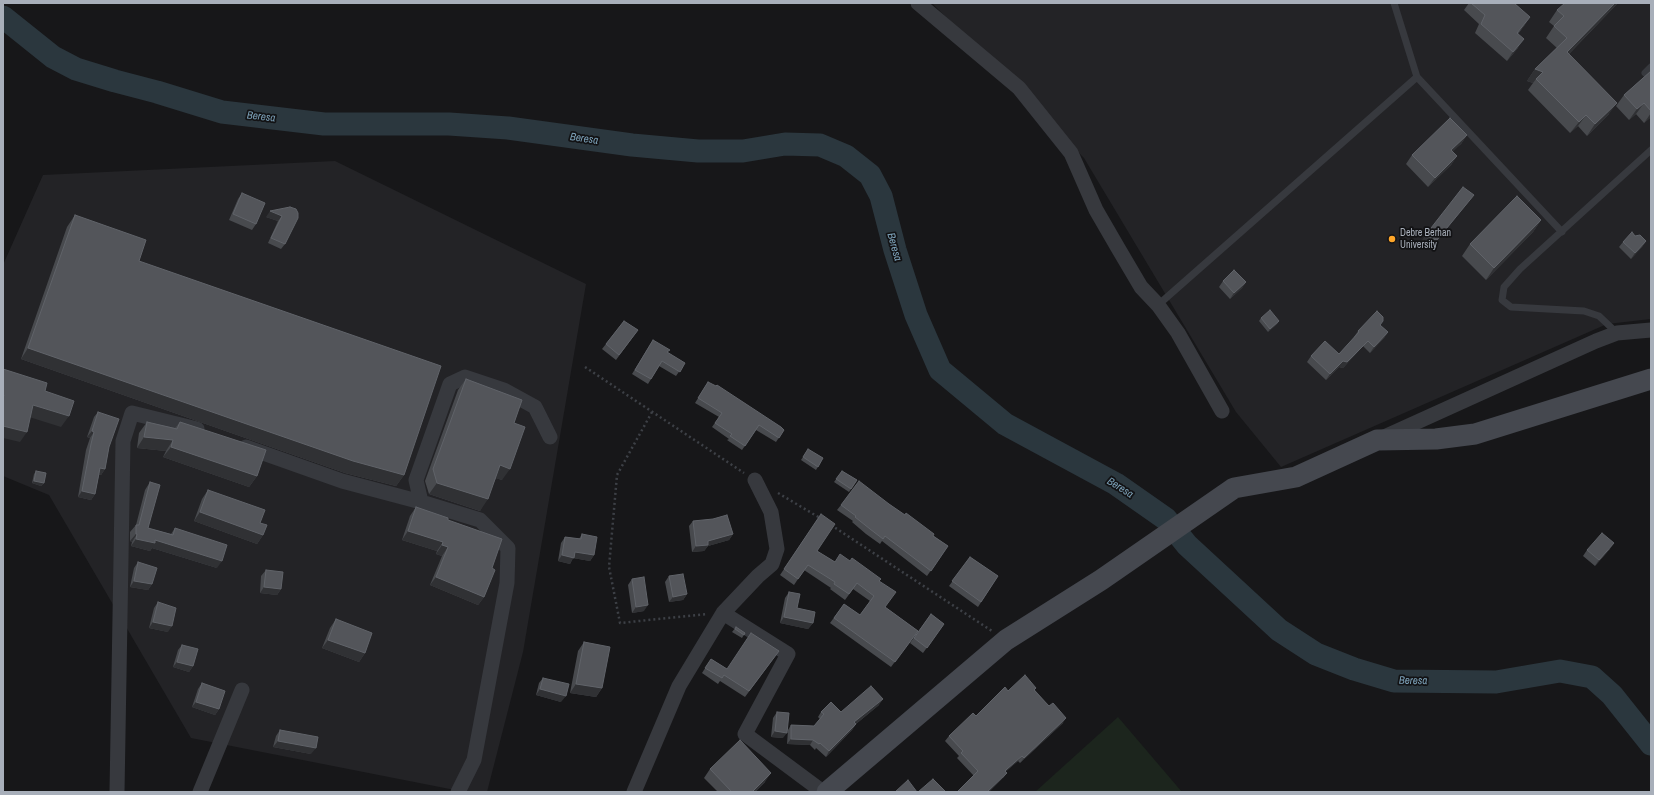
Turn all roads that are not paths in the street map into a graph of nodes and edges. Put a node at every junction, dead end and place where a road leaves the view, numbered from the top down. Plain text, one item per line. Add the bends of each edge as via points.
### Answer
1 (918, 3) edge
2 (1394, 3) edge
3 (1651, 67) edge
4 (1645, 73) dead end
5 (1418, 77) junction
6 (1651, 150) edge
7 (1562, 232) junction
8 (1158, 305) junction
9 (1651, 330) edge
10 (1618, 333) junction
11 (1651, 379) edge
12 (1222, 411) dead end
13 (207, 432) edge
14 (550, 437) dead end
15 (1377, 440) junction
16 (229, 441) edge
17 (755, 480) road end
18 (421, 502) junction
19 (723, 613) junction
20 (242, 690) dead end
21 (117, 792) edge
22 (200, 792) edge
23 (458, 792) edge
24 (634, 792) edge
25 (823, 792) edge
26 (828, 792) edge

1 - 8 street via 1019,88 1043,117 1071,153 1096,210 1142,287
2 - 5 lane
3 - 4 lane
5 - 7 lane
5 - 8 lane
6 - 7 lane
7 - 10 lane via 1520,269 1504,287 1502,300 1511,306 1584,311 1599,316
8 - 12 street via 1178,333
9 - 10 street
10 - 15 street
11 - 15 main road via 1475,434 1436,439
13 - 21 street via 132,414 123,441
14 - 18 street via 535,407 504,390 465,377 450,384 416,480
15 - 26 main road via 1296,477 1234,488 1101,580 1006,640
16 - 18 street via 342,481
17 - 19 street via 771,512 777,549 772,564
18 - 23 street via 480,520 508,548 507,583 474,760
19 - 24 street via 679,686
19 - 25 street via 788,654 745,734
20 - 22 street

